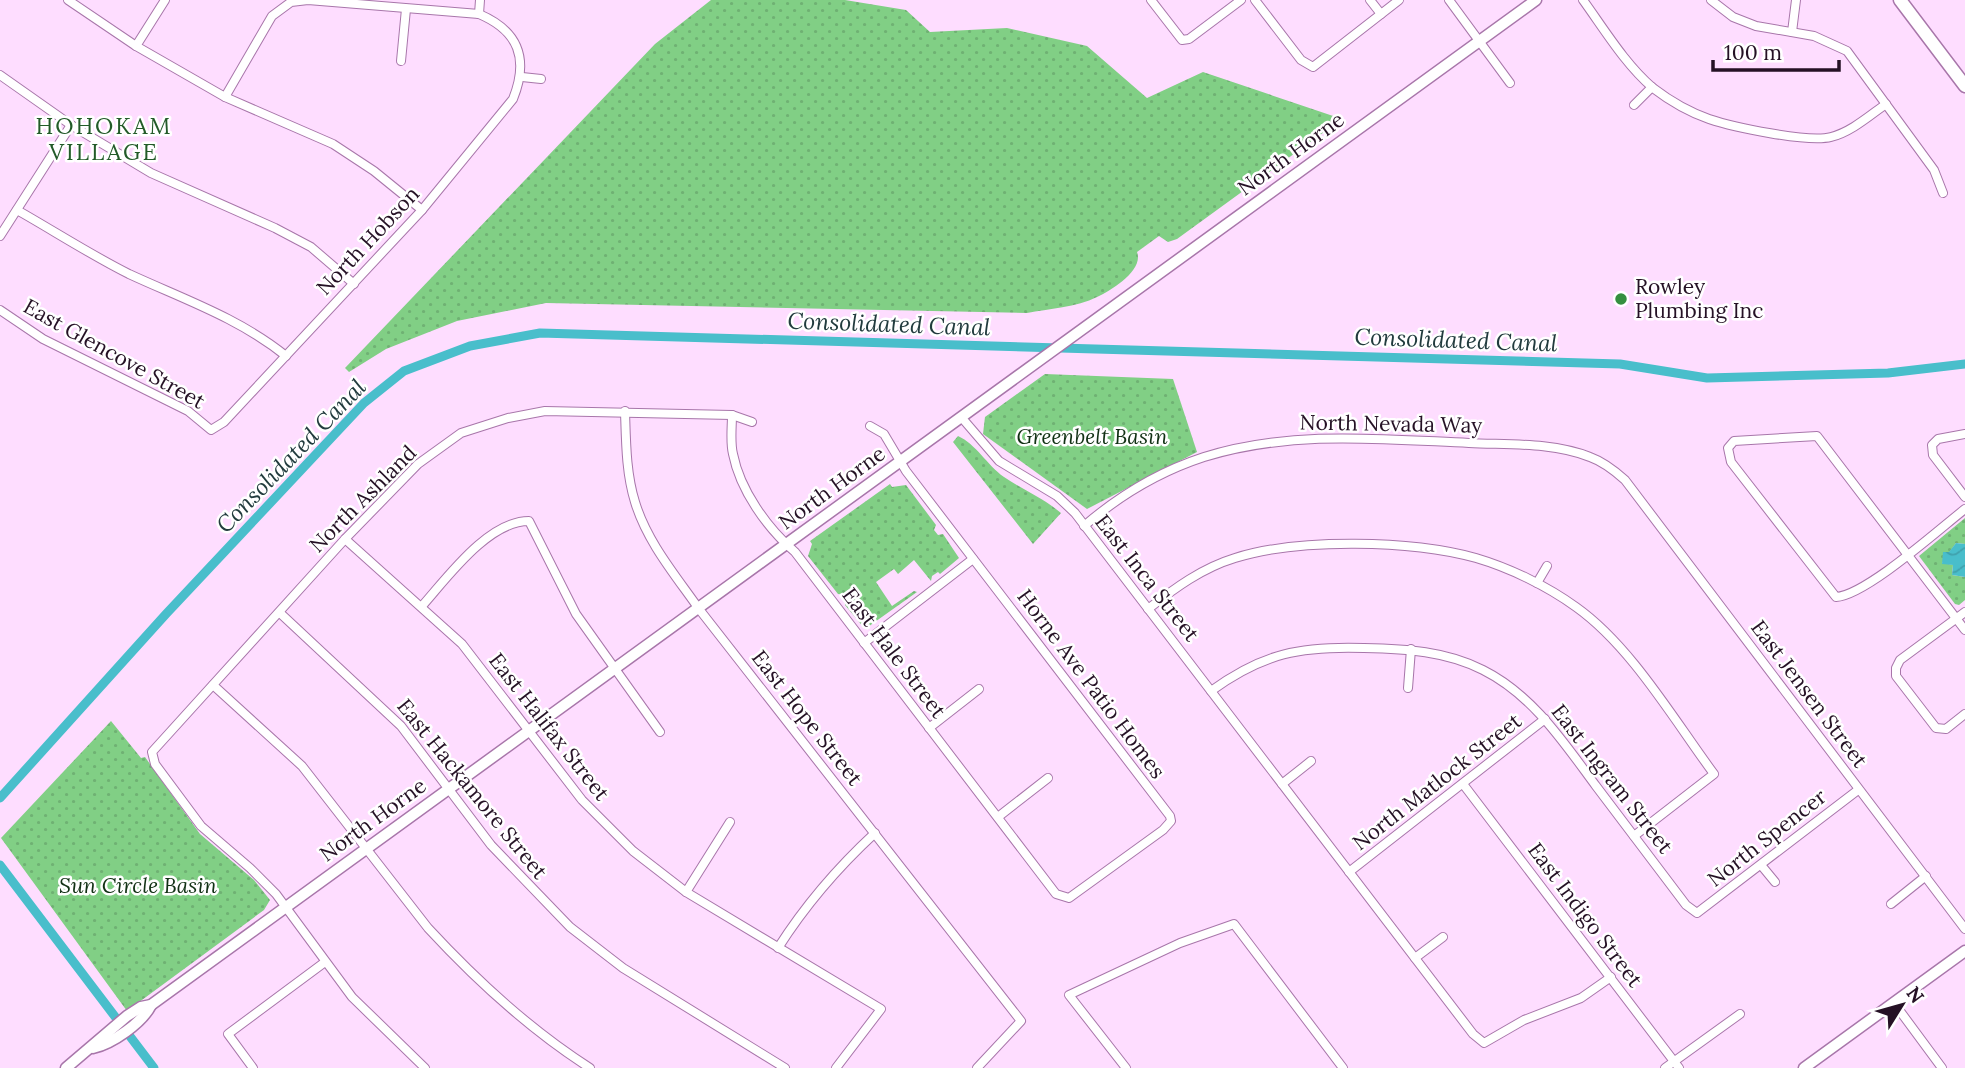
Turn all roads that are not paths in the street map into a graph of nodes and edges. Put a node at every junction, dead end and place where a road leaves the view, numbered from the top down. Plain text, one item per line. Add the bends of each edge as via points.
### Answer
1 (68, 0) edge
2 (165, 0) edge
3 (481, 0) edge
4 (1151, 0) edge
5 (1241, 0) edge
6 (1255, 0) edge
7 (1370, 0) edge
8 (1399, 0) edge
9 (1449, 0) edge
10 (1536, 0) edge
11 (1583, 0) edge
12 (1711, 0) edge
13 (1796, 0) edge
14 (1900, 0) edge
15 (406, 9) junction
16 (479, 14) junction
17 (1381, 14) junction
18 (1792, 32) junction
19 (1479, 41) junction
20 (136, 46) junction
21 (401, 61) dead end
22 (0, 75) edge
23 (522, 77) junction
24 (541, 79) dead end
25 (1510, 83) dead end
26 (1965, 86) edge
27 (1652, 87) junction
28 (225, 97) junction
29 (1886, 104) junction
30 (1634, 105) dead end
31 (71, 125) junction
32 (1942, 193) dead end
33 (18, 209) junction
34 (422, 210) junction
35 (0, 236) edge
36 (354, 284) junction
37 (0, 310) edge
38 (286, 356) junction
39 (625, 411) junction
40 (732, 415) junction
41 (962, 418) junction
42 (752, 422) dead end
43 (870, 426) dead end
44 (211, 430) joint
45 (1965, 433) edge
46 (902, 461) junction
47 (1625, 480) joint
48 (1965, 497) edge
49 (1965, 509) edge
50 (1084, 526) junction
51 (345, 539) junction
52 (786, 545) junction
53 (1907, 553) junction
54 (973, 559) junction
55 (1547, 566) dead end
56 (1537, 583) junction
57 (422, 606) junction
58 (1148, 608) junction
59 (699, 609) junction
60 (1965, 612) edge
61 (280, 613) junction
62 (1957, 619) junction
63 (1965, 630) edge
64 (864, 643) junction
65 (1411, 649) junction
66 (614, 670) junction
67 (213, 685) junction
68 (1408, 688) dead end
69 (979, 689) dead end
70 (1211, 691) junction
71 (1965, 714) edge
72 (1545, 719) junction
73 (929, 728) junction
74 (528, 732) junction
75 (660, 732) dead end
76 (1311, 761) dead end
77 (1048, 778) dead end
78 (1282, 784) junction
79 (1463, 784) junction
80 (448, 789) junction
81 (1858, 790) junction
82 (998, 817) junction
83 (730, 822) dead end
84 (875, 833) junction
85 (1634, 836) junction
86 (367, 849) junction
87 (1761, 865) junction
88 (1349, 872) junction
89 (1926, 876) junction
90 (1775, 882) dead end
91 (685, 892) junction
92 (1063, 899) joint
93 (1891, 904) dead end
94 (286, 907) junction
95 (1697, 914) joint
96 (1965, 929) edge
97 (1443, 937) dead end
98 (778, 948) junction
99 (1965, 951) edge
100 (1415, 958) junction
101 (325, 962) junction
102 (1611, 977) junction
103 (1894, 1003) junction
104 (1740, 1014) dead end
105 (1677, 1065) edge
106 (66, 1068) edge
107 (253, 1068) edge
108 (425, 1068) edge
109 (590, 1068) edge
110 (785, 1068) edge
111 (836, 1068) edge
112 (977, 1068) edge
113 (1126, 1068) edge
114 (1343, 1068) edge
115 (1665, 1068) edge
116 (1804, 1068) edge
117 (1942, 1068) edge

1 - 20 street
2 - 20 street
3 - 16 street
4 - 5 street via 1182,40
6 - 17 street via 1313,67
7 - 17 street
8 - 17 street
9 - 19 street
10 - 19 street, North Horne
11 - 27 street
12 - 18 street via 1733,17
13 - 18 street
14 - 26 main road
15 - 16 street
15 - 21 street
15 - 28 street via 291,2 272,16
16 - 23 street via 495,21 510,36 520,55
18 - 29 street via 1847,51
19 - 25 street
19 - 41 street, North Horne
20 - 28 street
22 - 31 street
23 - 24 street
23 - 34 street, North Hobson via 513,99
27 - 29 street via 1711,119 1811,139 1849,129
27 - 30 street
28 - 34 street via 334,144
29 - 32 street via 1934,170
31 - 33 street
31 - 36 street via 151,173 311,247
33 - 35 street
33 - 38 street via 127,272 236,321
34 - 36 street, North Hobson
36 - 38 street, North Hobson
37 - 44 street, East Glencove Street via 43,339 188,411
38 - 44 street, North Hobson
39 - 40 street, North Ashland
39 - 51 street, North Ashland via 545,411 460,433 418,464
39 - 59 street, East Hope Street via 626,459 635,504 657,550
40 - 42 street, North Ashland
40 - 52 street, East Hale Street via 733,454 746,491
41 - 46 street, North Horne
41 - 50 street, East Inca Street via 999,461 1057,496
43 - 46 street, Horne Ave Patio Homes via 884,434
45 - 48 street via 1938,439 1932,445 1933,455
46 - 52 street, North Horne
46 - 54 street, Horne Ave Patio Homes
47 - 50 street, North Nevada Way via 1590,457 1546,447 1323,437 1279,440 1202,458 1137,486
47 - 81 street, East Jensen Street
49 - 53 street
50 - 58 street, East Inca Street
51 - 57 street, East Halifax Street
51 - 61 street, North Ashland
52 - 59 street, North Horne
52 - 64 street, East Hale Street
53 - 53 street via 1850,596 1836,597 1731,462 1728,448 1734,441 1817,436
53 - 62 street
54 - 64 street
54 - 92 street, Horne Ave Patio Homes via 1170,816 1163,830
55 - 56 street
56 - 58 street via 1477,558 1441,551 1326,542 1234,558 1184,581
56 - 85 street via 1577,607 1612,639 1714,774
57 - 66 street via 470,552 499,530 529,521 576,614
57 - 74 street, East Halifax Street via 462,644
58 - 70 street, East Inca Street
59 - 66 street, North Horne
59 - 84 street, East Hope Street
60 - 62 street
61 - 67 street, North Ashland
61 - 80 street, East Hackamore Street via 401,726
62 - 63 street
62 - 71 street via 1900,660 1896,676 1936,728 1946,729
64 - 73 street, East Hale Street
65 - 68 street
65 - 70 street, East Ingram Street via 1297,649 1250,666
65 - 72 street, East Ingram Street via 1442,654 1484,670
66 - 74 street, North Horne
66 - 75 street
67 - 86 street via 302,766
67 - 94 street, North Ashland via 152,752 155,764 201,826
69 - 73 street
70 - 78 street, East Inca Street
72 - 79 street, North Matlock Street
72 - 85 street, East Ingram Street
73 - 82 street, East Hale Street
74 - 80 street, North Horne
74 - 91 street, East Halifax Street via 582,800 633,851
76 - 78 street
77 - 82 street
78 - 88 street, East Inca Street
79 - 88 street, North Matlock Street
79 - 102 street, East Indigo Street
80 - 86 street, North Horne
80 - 110 street, East Hackamore Street via 514,872 570,927 623,968
81 - 87 street, North Spencer
81 - 89 street, East Jensen Street
82 - 92 street, East Hale Street
83 - 91 street
84 - 98 street via 806,903
84 - 112 street, East Hope Street via 1021,1021
85 - 95 street, East Ingram Street
86 - 94 street, North Horne
86 - 109 street via 428,928 479,981 531,1027
87 - 90 street
87 - 95 street, North Spencer
88 - 100 street, East Inca Street
89 - 93 street
89 - 96 street, East Jensen Street
91 - 98 street, East Halifax Street
94 - 101 street
94 - 106 street, North Horne via 151,1005 141,1007
97 - 100 street
98 - 111 street, East Halifax Street via 881,1009
99 - 103 street
100 - 102 street, East Inca Street via 1484,1043 1524,1020 1581,998
101 - 107 street via 228,1034
101 - 108 street via 352,997
102 - 105 street, East Indigo Street
103 - 116 street
103 - 117 street
104 - 105 street
105 - 115 street
113 - 114 street via 1069,995 1180,943 1234,924

